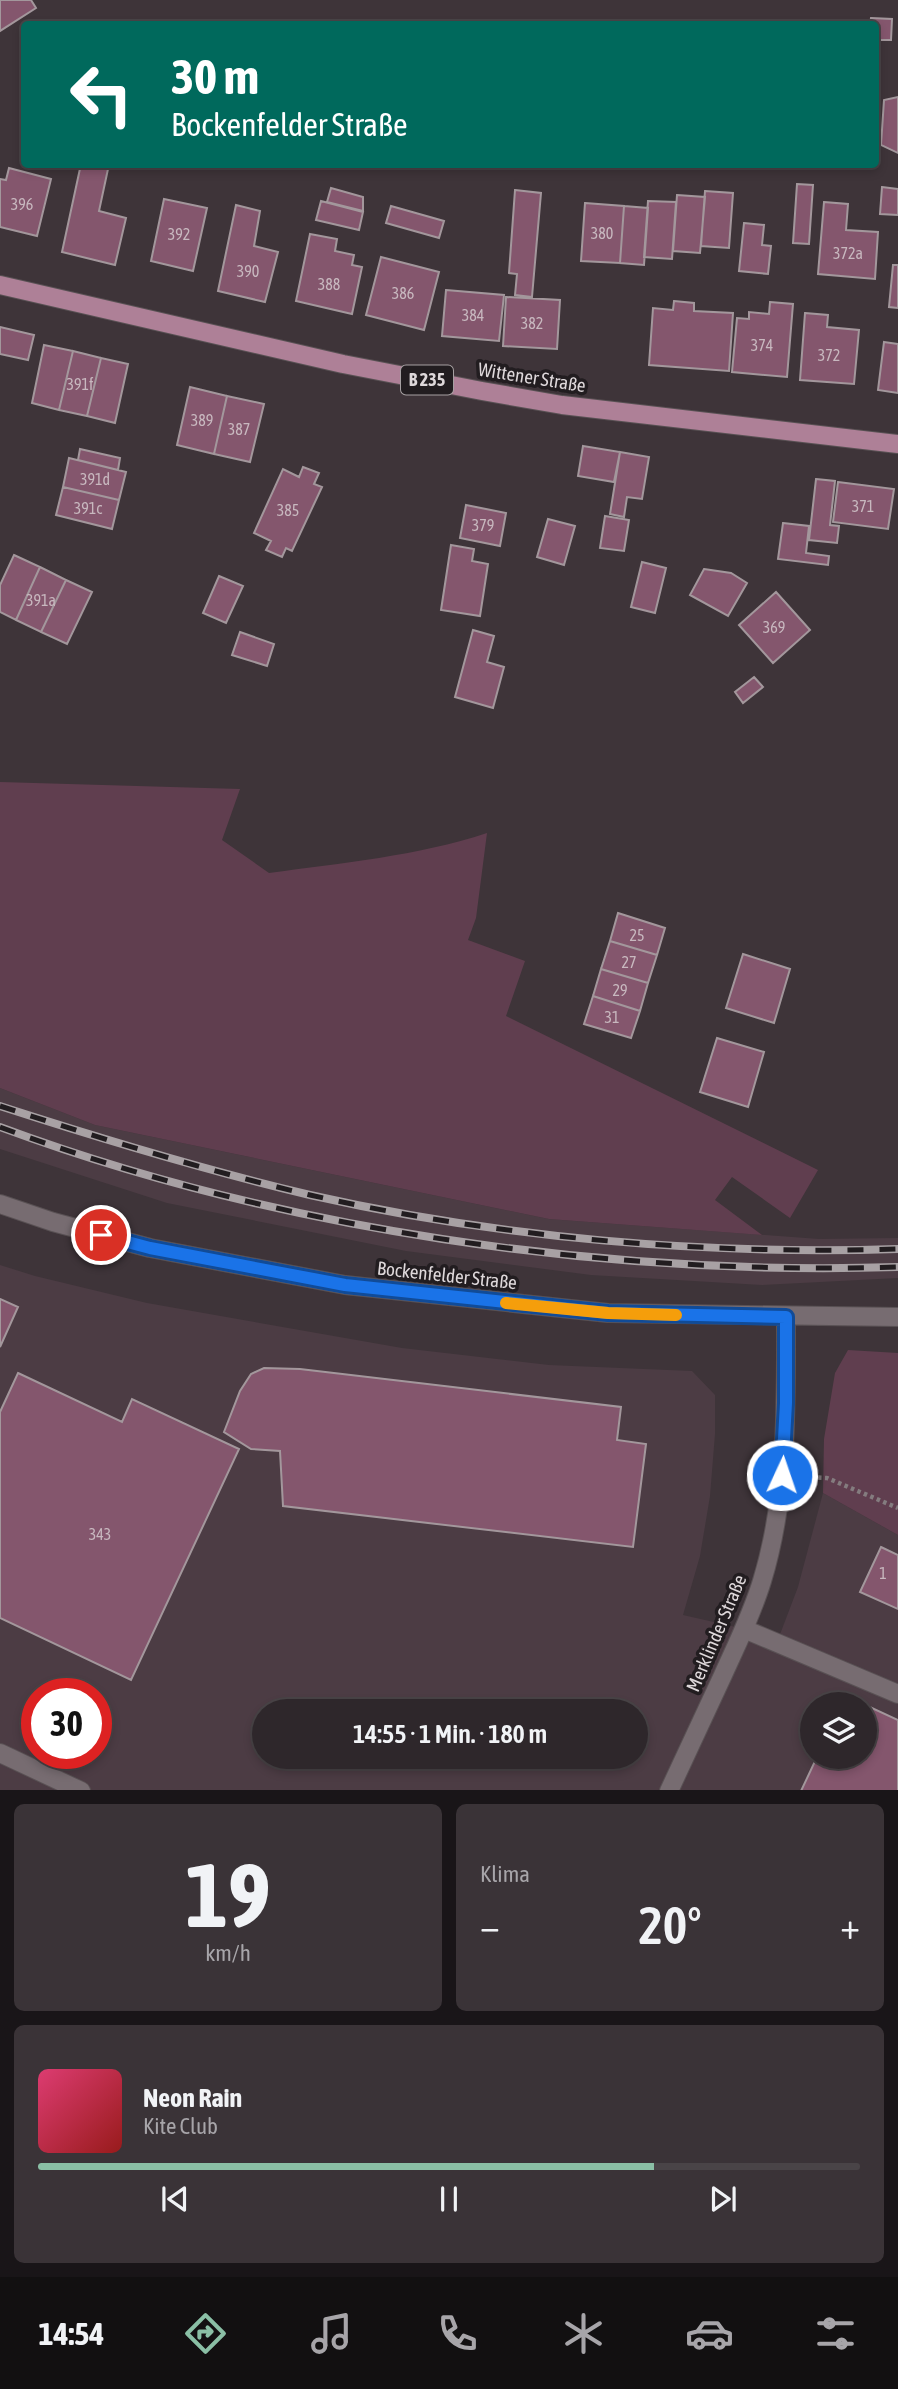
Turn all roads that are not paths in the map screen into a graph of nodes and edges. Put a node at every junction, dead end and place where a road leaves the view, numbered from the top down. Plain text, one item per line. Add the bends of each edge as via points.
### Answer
1 (0, 285) edge
2 (898, 444) edge
3 (0, 1204) edge
4 (786, 1317) junction
5 (898, 1317) edge
6 (744, 1629) junction
7 (898, 1694) edge
8 (0, 1754) edge
9 (81, 1790) edge
10 (669, 1790) edge

1 - 2 main road, Wittener Straße / B 235 via 482,391 562,405
3 - 4 street, Bockenfelder Straße via 150,1248 345,1285 608,1313
4 - 5 street, Bockenfelder Straße
4 - 6 street, Merklinder Straße via 782,1475 762,1580
6 - 7 street
6 - 10 street, Merklinder Straße
8 - 9 street

